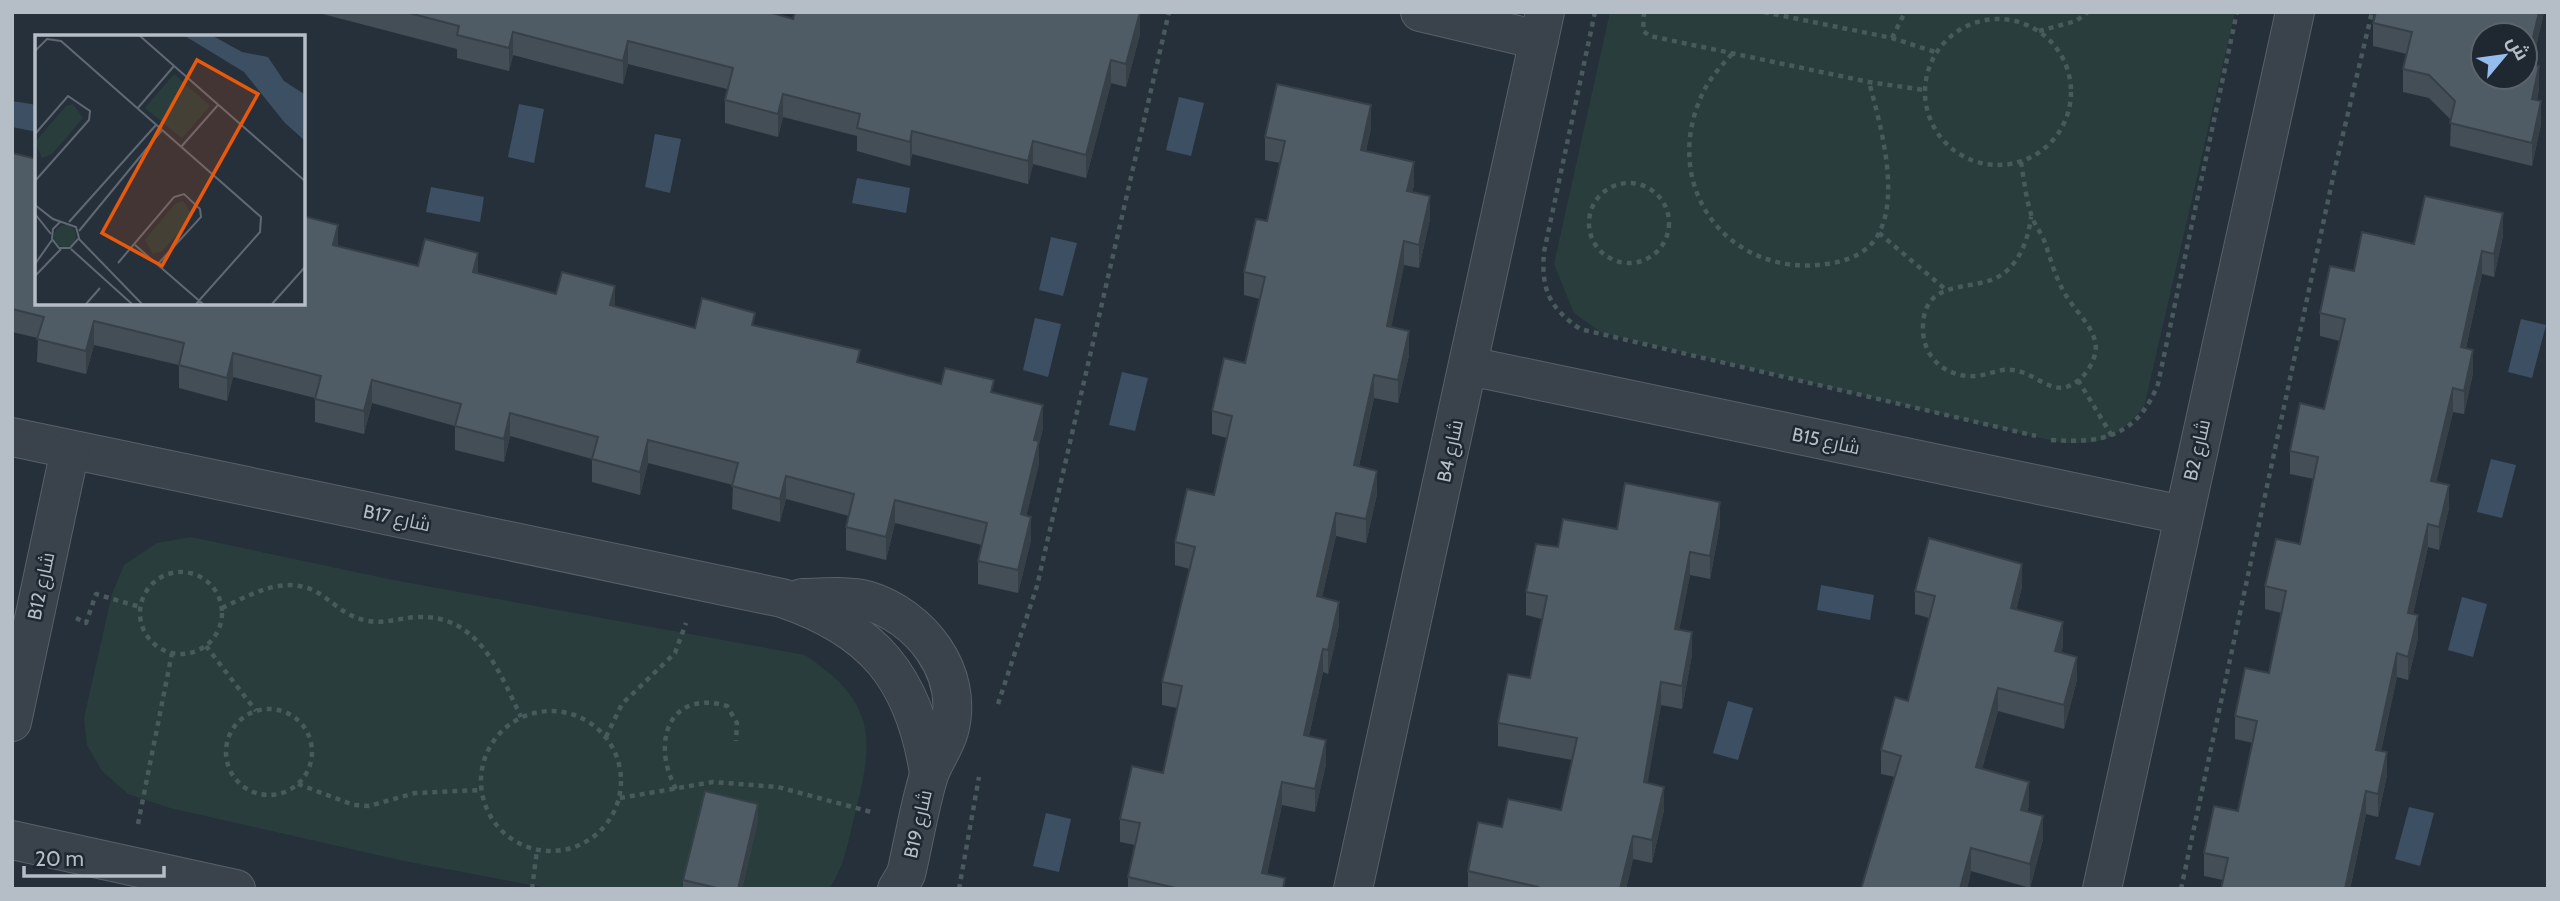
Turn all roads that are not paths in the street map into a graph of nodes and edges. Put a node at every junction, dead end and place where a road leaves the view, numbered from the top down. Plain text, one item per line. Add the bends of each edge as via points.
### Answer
1 (1420, 12) edge
2 (2295, 12) edge
3 (1542, 26) edge
4 (1469, 366) junction
5 (12, 437) edge
6 (71, 450) junction
7 (2183, 515) junction
8 (12, 722) edge
9 (929, 773) joint
10 (12, 840) edge
11 (903, 884) edge
12 (236, 889) edge
13 (1353, 889) edge
14 (2102, 889) edge

1 - 3 street
2 - 7 street, B2 شارع
3 - 4 street, B4 شارع
4 - 7 street, B15 شارع
4 - 13 street, B4 شارع
5 - 6 street, B17 شارع
6 - 8 street, B12 شارع
6 - 9 street, B17 شارع via 782,598 863,599 895,611 923,632 942,662 952,695 950,730
7 - 14 street, B2 شارع
9 - 11 street, B19 شارع
10 - 12 street

